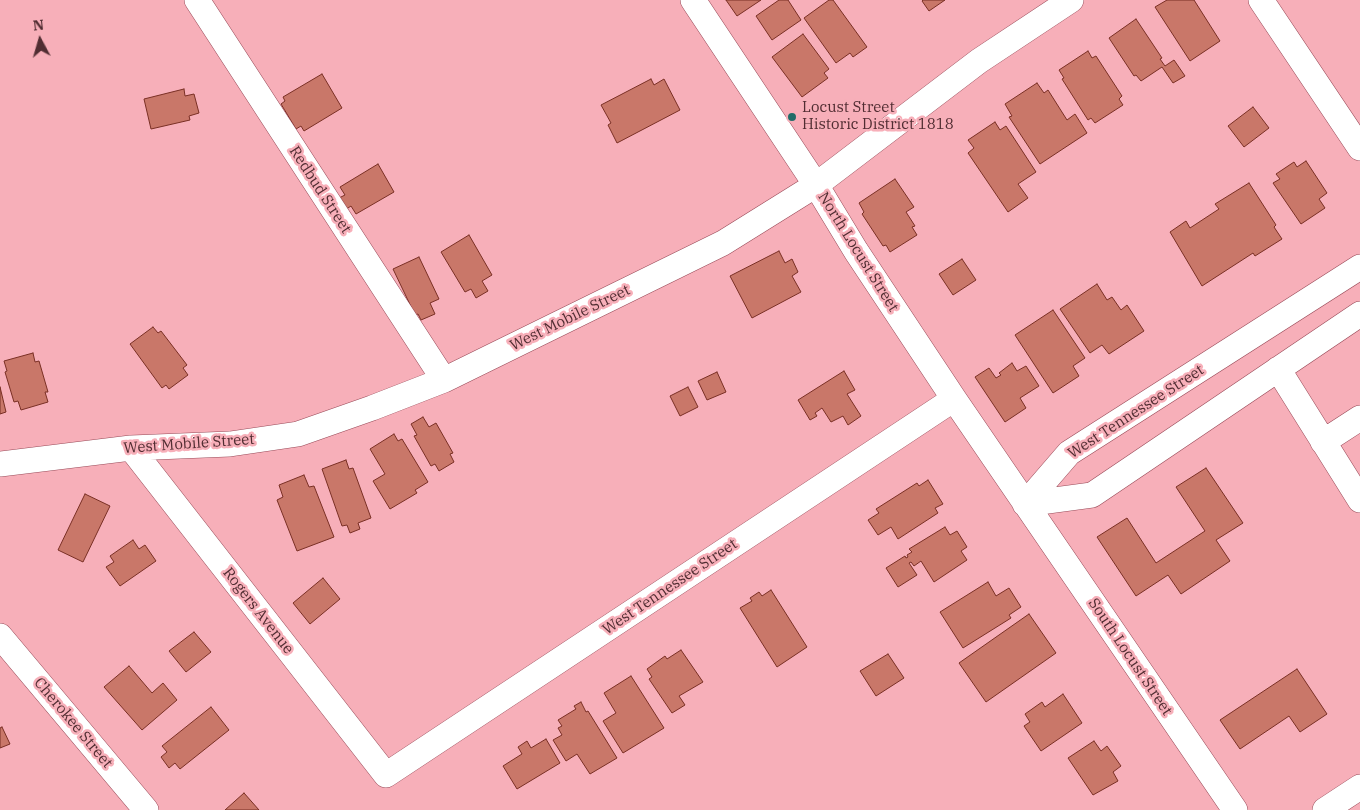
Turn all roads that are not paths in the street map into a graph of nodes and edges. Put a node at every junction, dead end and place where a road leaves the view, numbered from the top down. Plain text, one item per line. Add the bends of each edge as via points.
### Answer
1 (197, 0) edge
2 (693, 0) edge
3 (1071, 0) edge
4 (1261, 0) edge
5 (1360, 148) edge
6 (816, 186) junction
7 (1360, 267) edge
8 (1360, 314) edge
9 (1278, 370) junction
10 (444, 380) junction
11 (954, 399) junction
12 (1360, 418) edge
13 (1323, 442) junction
14 (131, 448) junction
15 (0, 464) edge
16 (1360, 500) edge
17 (1025, 504) junction
18 (0, 636) edge
19 (386, 775) joint
20 (1360, 787) edge
21 (146, 810) edge
22 (1235, 810) edge
23 (1325, 810) edge

1 - 10 street, Redbud Street
2 - 6 street, North Locust Street
3 - 6 street, West Mobile Street via 978,61
4 - 5 street
6 - 10 street, West Mobile Street via 722,242
6 - 11 street, North Locust Street
7 - 17 street, West Tennessee Street via 1069,453
8 - 9 street
9 - 13 street
9 - 17 street via 1092,495
10 - 14 street, West Mobile Street via 298,434 230,444
11 - 17 street, North Locust Street
11 - 19 street, West Tennessee Street
12 - 13 street
13 - 16 street
14 - 15 street, West Mobile Street
14 - 19 street, Rogers Avenue
17 - 22 street, South Locust Street
18 - 21 street, Cherokee Street
20 - 23 street

